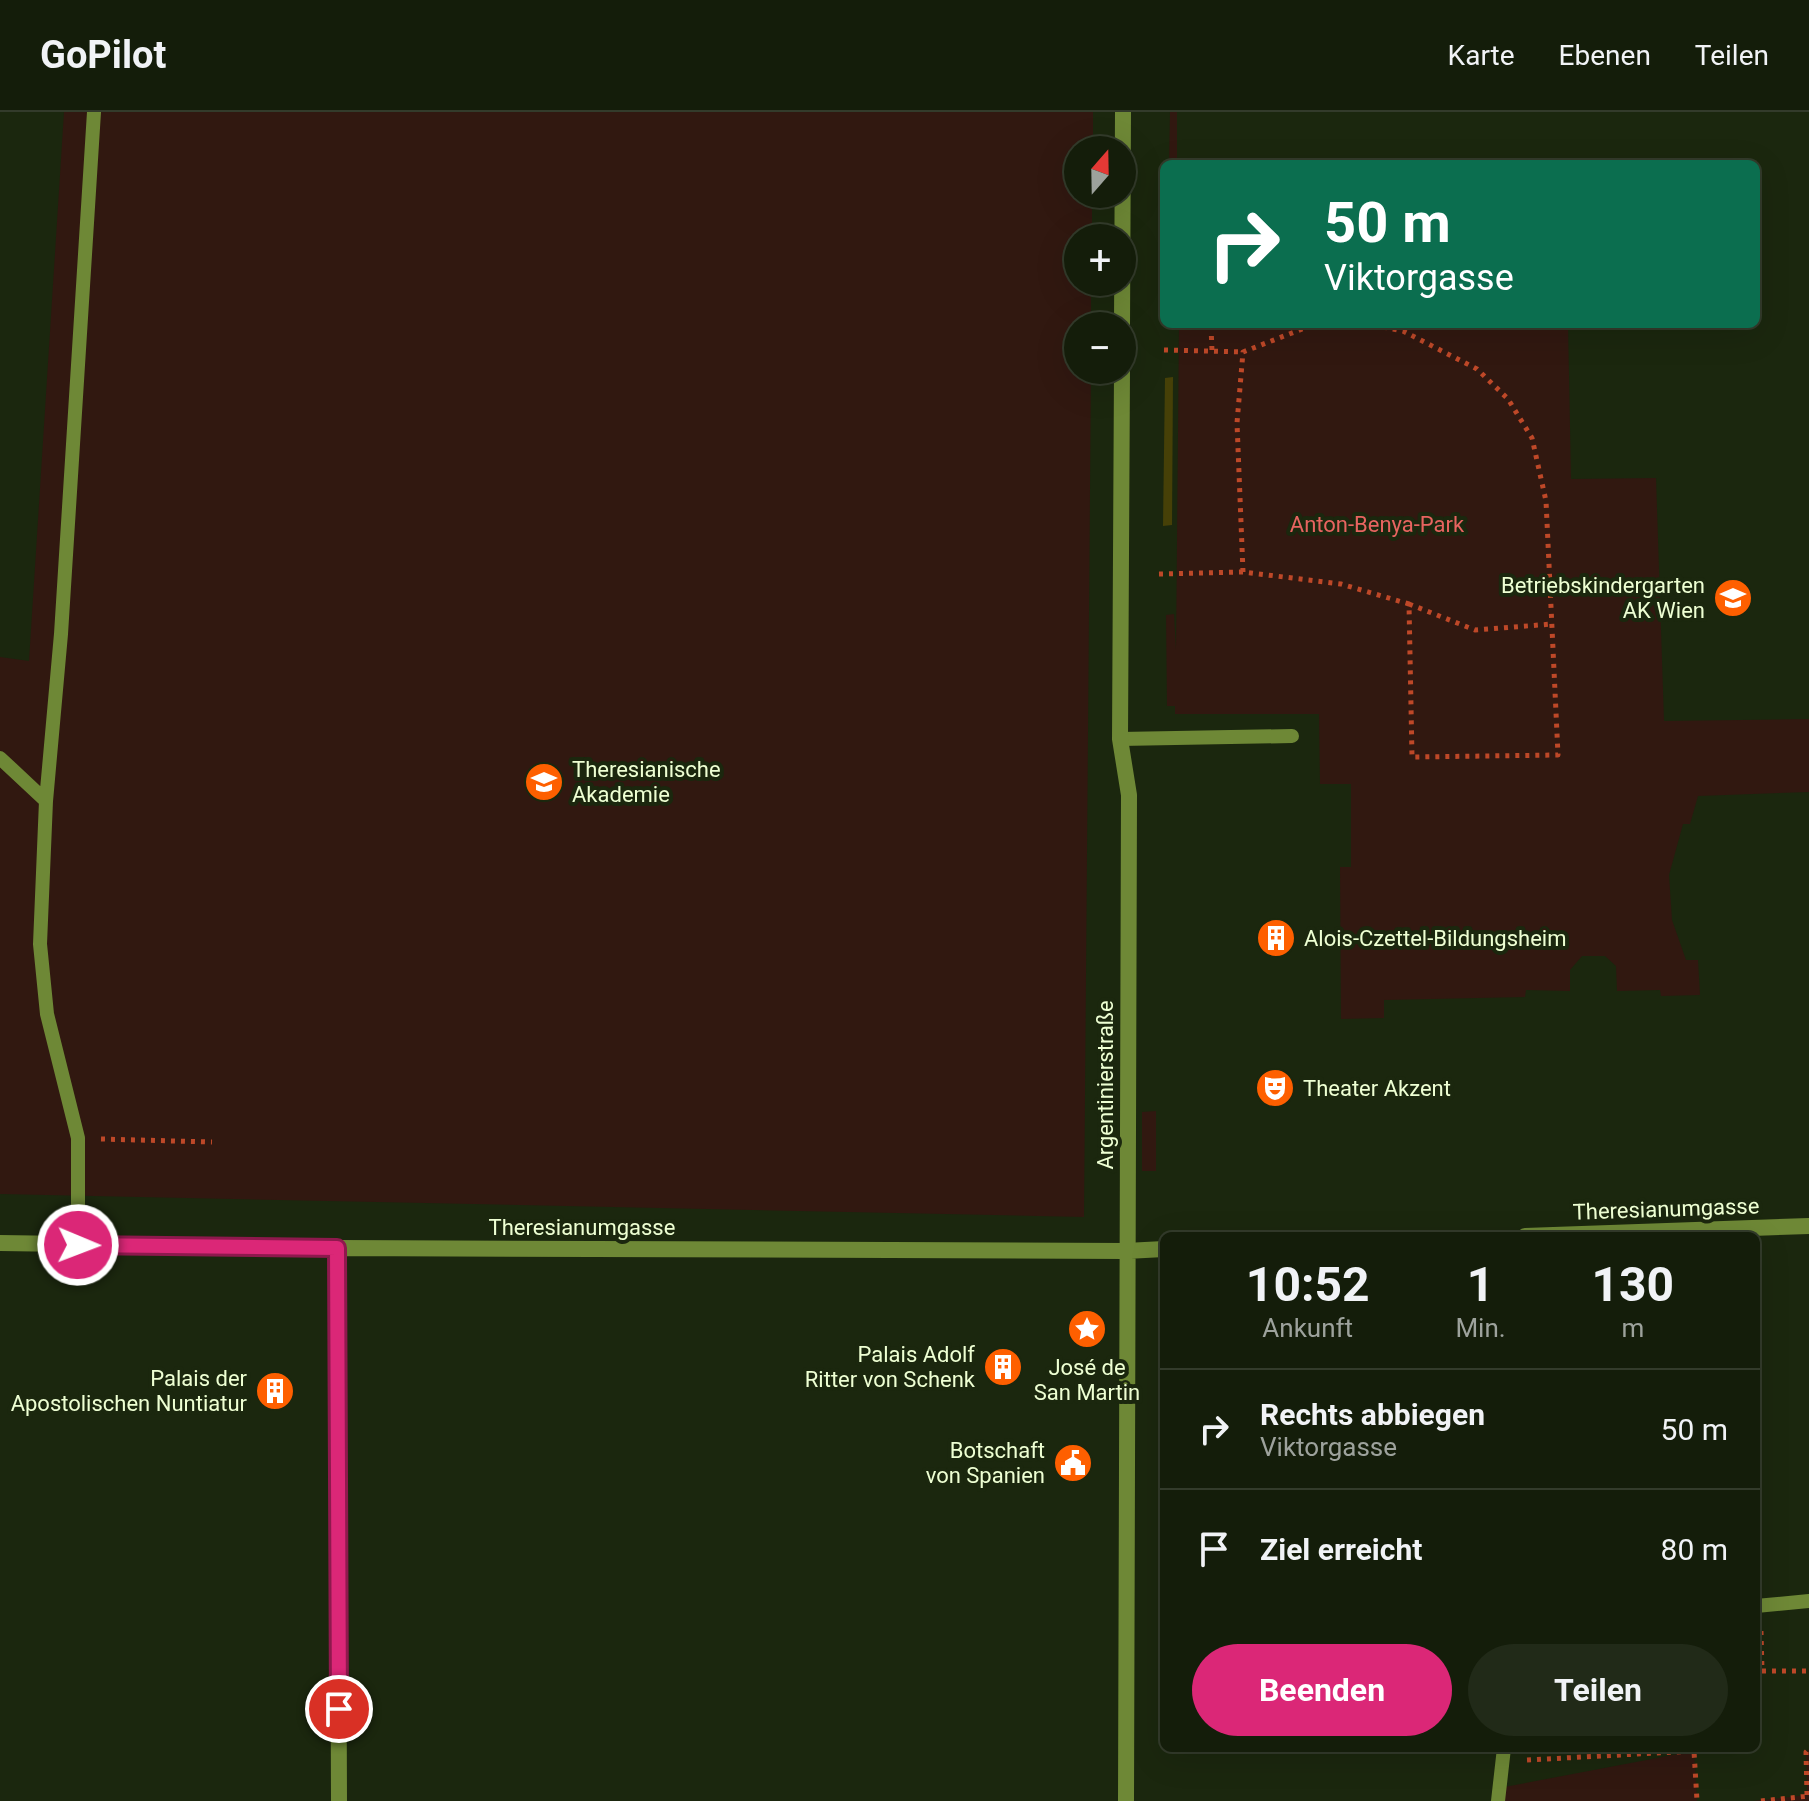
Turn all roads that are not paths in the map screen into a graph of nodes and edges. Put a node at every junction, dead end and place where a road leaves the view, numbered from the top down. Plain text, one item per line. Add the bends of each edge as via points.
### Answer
1 (94, 112) edge
2 (1123, 112) edge
3 (1122, 312) edge
4 (1122, 384) edge
5 (1292, 736) dead end
6 (1120, 739) junction
7 (0, 758) edge
8 (46, 801) junction
9 (1809, 1226) edge
10 (1639, 1232) edge
11 (0, 1243) edge
12 (78, 1245) junction
13 (337, 1248) junction
14 (1160, 1249) edge
15 (1126, 1251) junction
16 (1809, 1601) edge
17 (1760, 1606) edge
18 (1503, 1755) edge
19 (339, 1801) edge
20 (1126, 1801) edge
21 (1498, 1801) edge

1 - 8 lane
2 - 3 street
4 - 6 street, Argentinierstraße
5 - 6 lane
6 - 15 street, Argentinierstraße via 1129,795
7 - 8 lane
8 - 12 lane via 40,944 47,1014 78,1138
9 - 10 street, Theresianumgasse
11 - 12 street, Theresianumgasse
12 - 13 street, Theresianumgasse
13 - 15 street, Theresianumgasse
13 - 19 street
14 - 15 street, Theresianumgasse
15 - 20 street, Argentinierstraße
16 - 17 lane
18 - 21 lane

